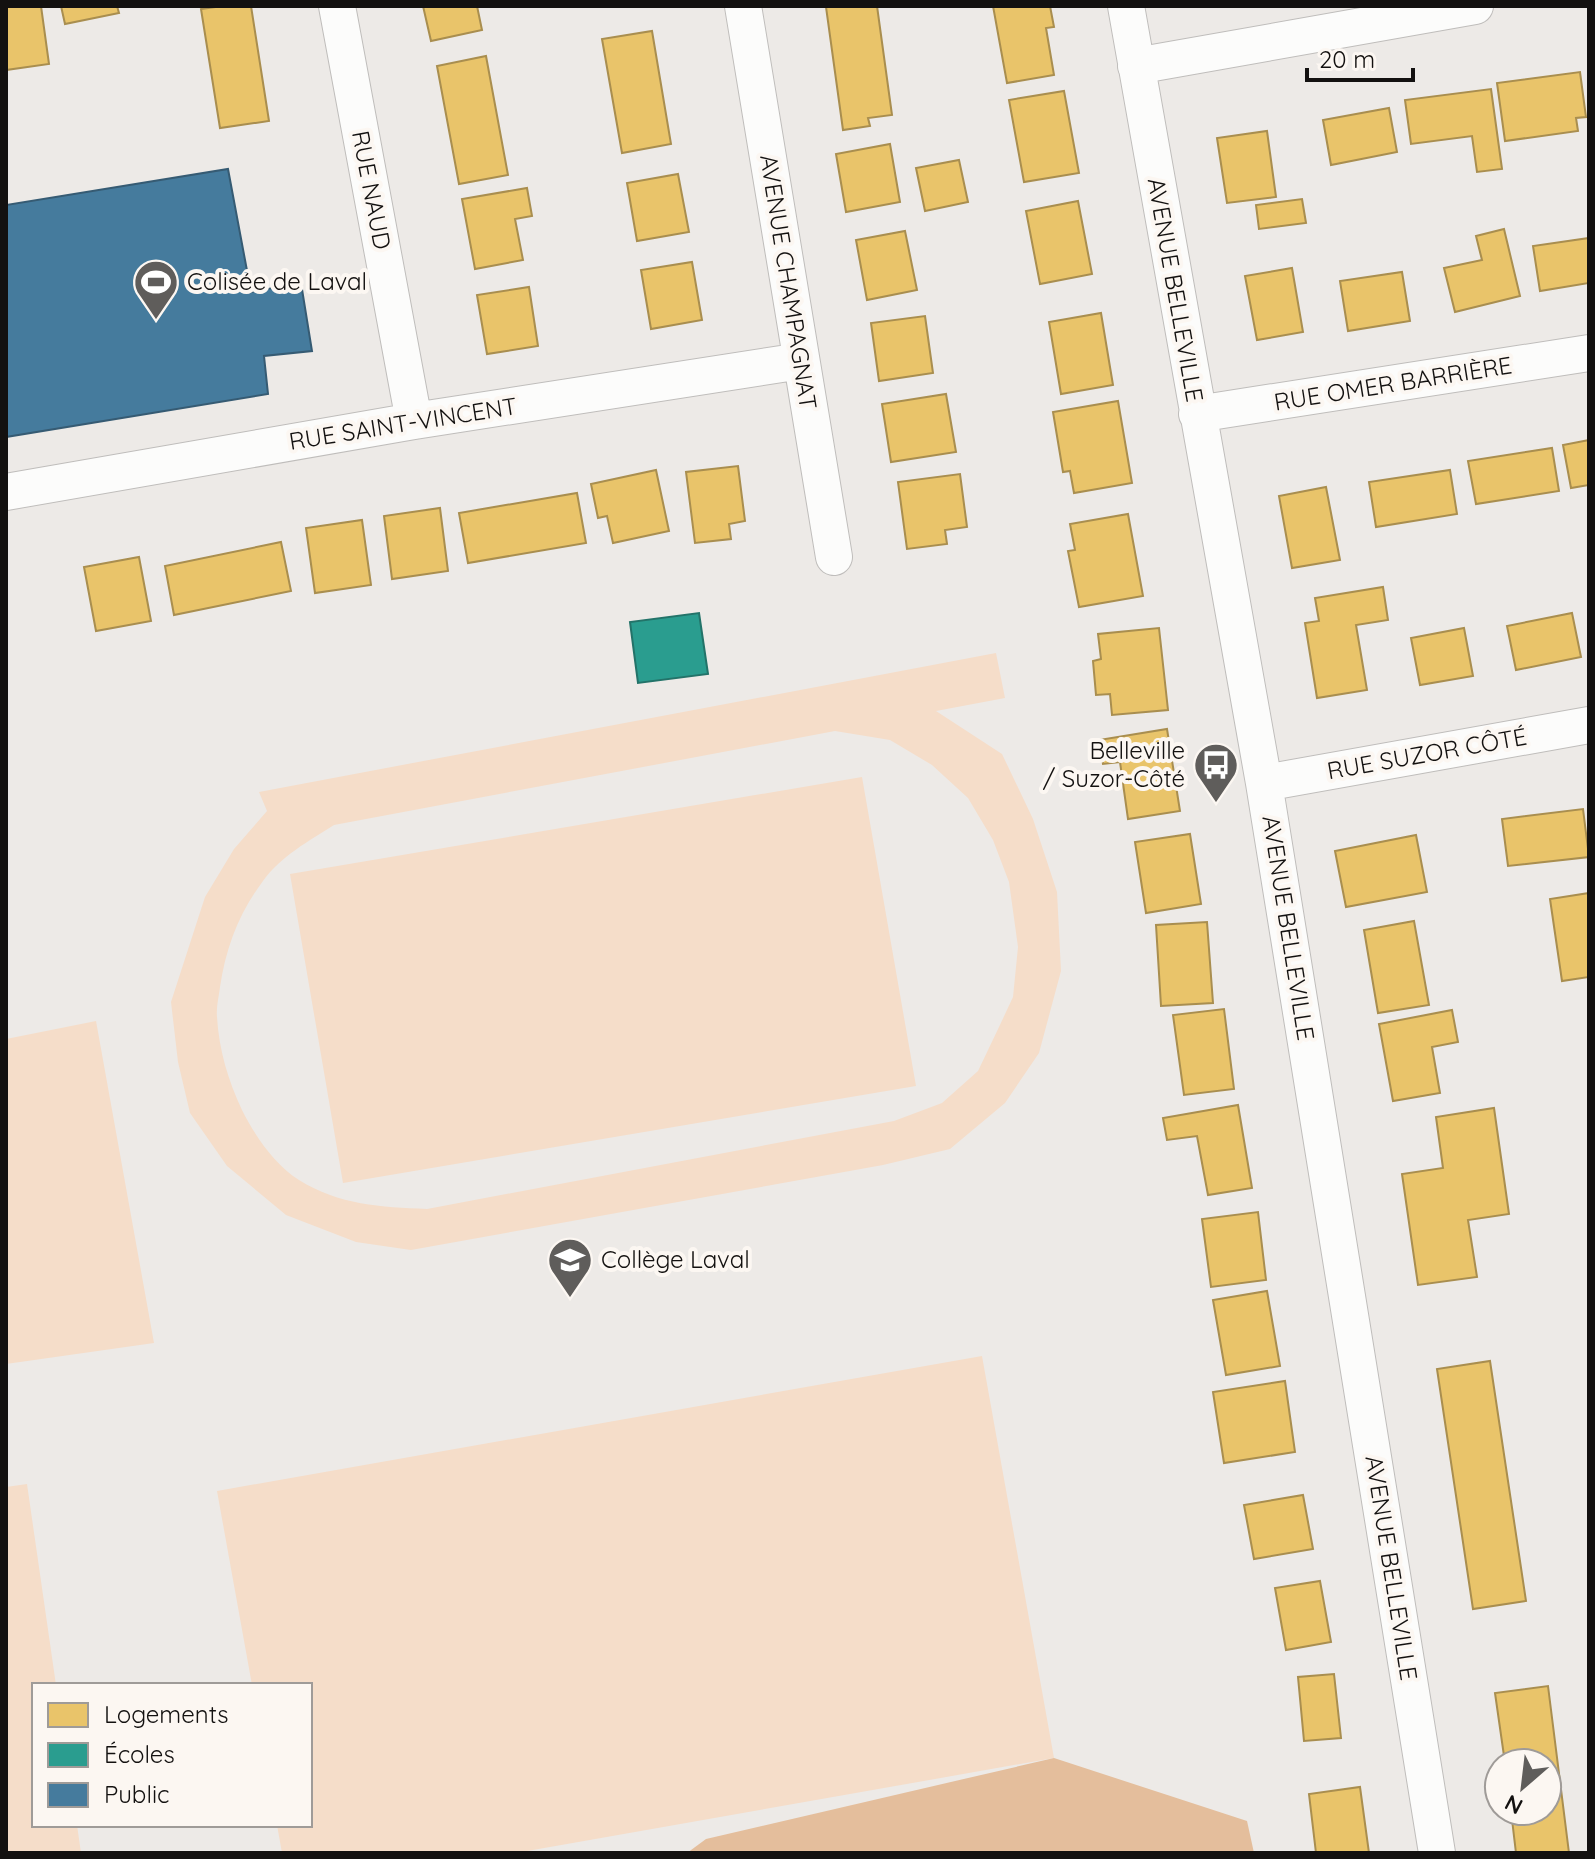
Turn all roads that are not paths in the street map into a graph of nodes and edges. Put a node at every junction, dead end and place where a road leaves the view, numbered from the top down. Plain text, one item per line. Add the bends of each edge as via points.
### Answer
1 (337, 6) edge
2 (743, 6) edge
3 (1126, 6) edge
4 (1475, 6) edge
5 (1136, 66) junction
6 (1589, 353) edge
7 (801, 361) junction
8 (1197, 414) junction
9 (414, 421) junction
10 (6, 492) edge
11 (834, 557) dead end
12 (1589, 725) edge
13 (1264, 783) junction
14 (1437, 1853) edge

1 - 9 street, RUE NAUD
2 - 7 street, AVENUE CHAMPAGNAT
3 - 5 street, AVENUE BELLEVILLE
4 - 5 street
5 - 8 street, AVENUE BELLEVILLE
6 - 8 street, RUE OMER BARRIÈRE
7 - 9 street, RUE SAINT-VINCENT
7 - 11 street, AVENUE CHAMPAGNAT
8 - 13 street, AVENUE BELLEVILLE
9 - 10 street, RUE SAINT-VINCENT
12 - 13 street, RUE SUZOR CÔTÉ
13 - 14 street, AVENUE BELLEVILLE

